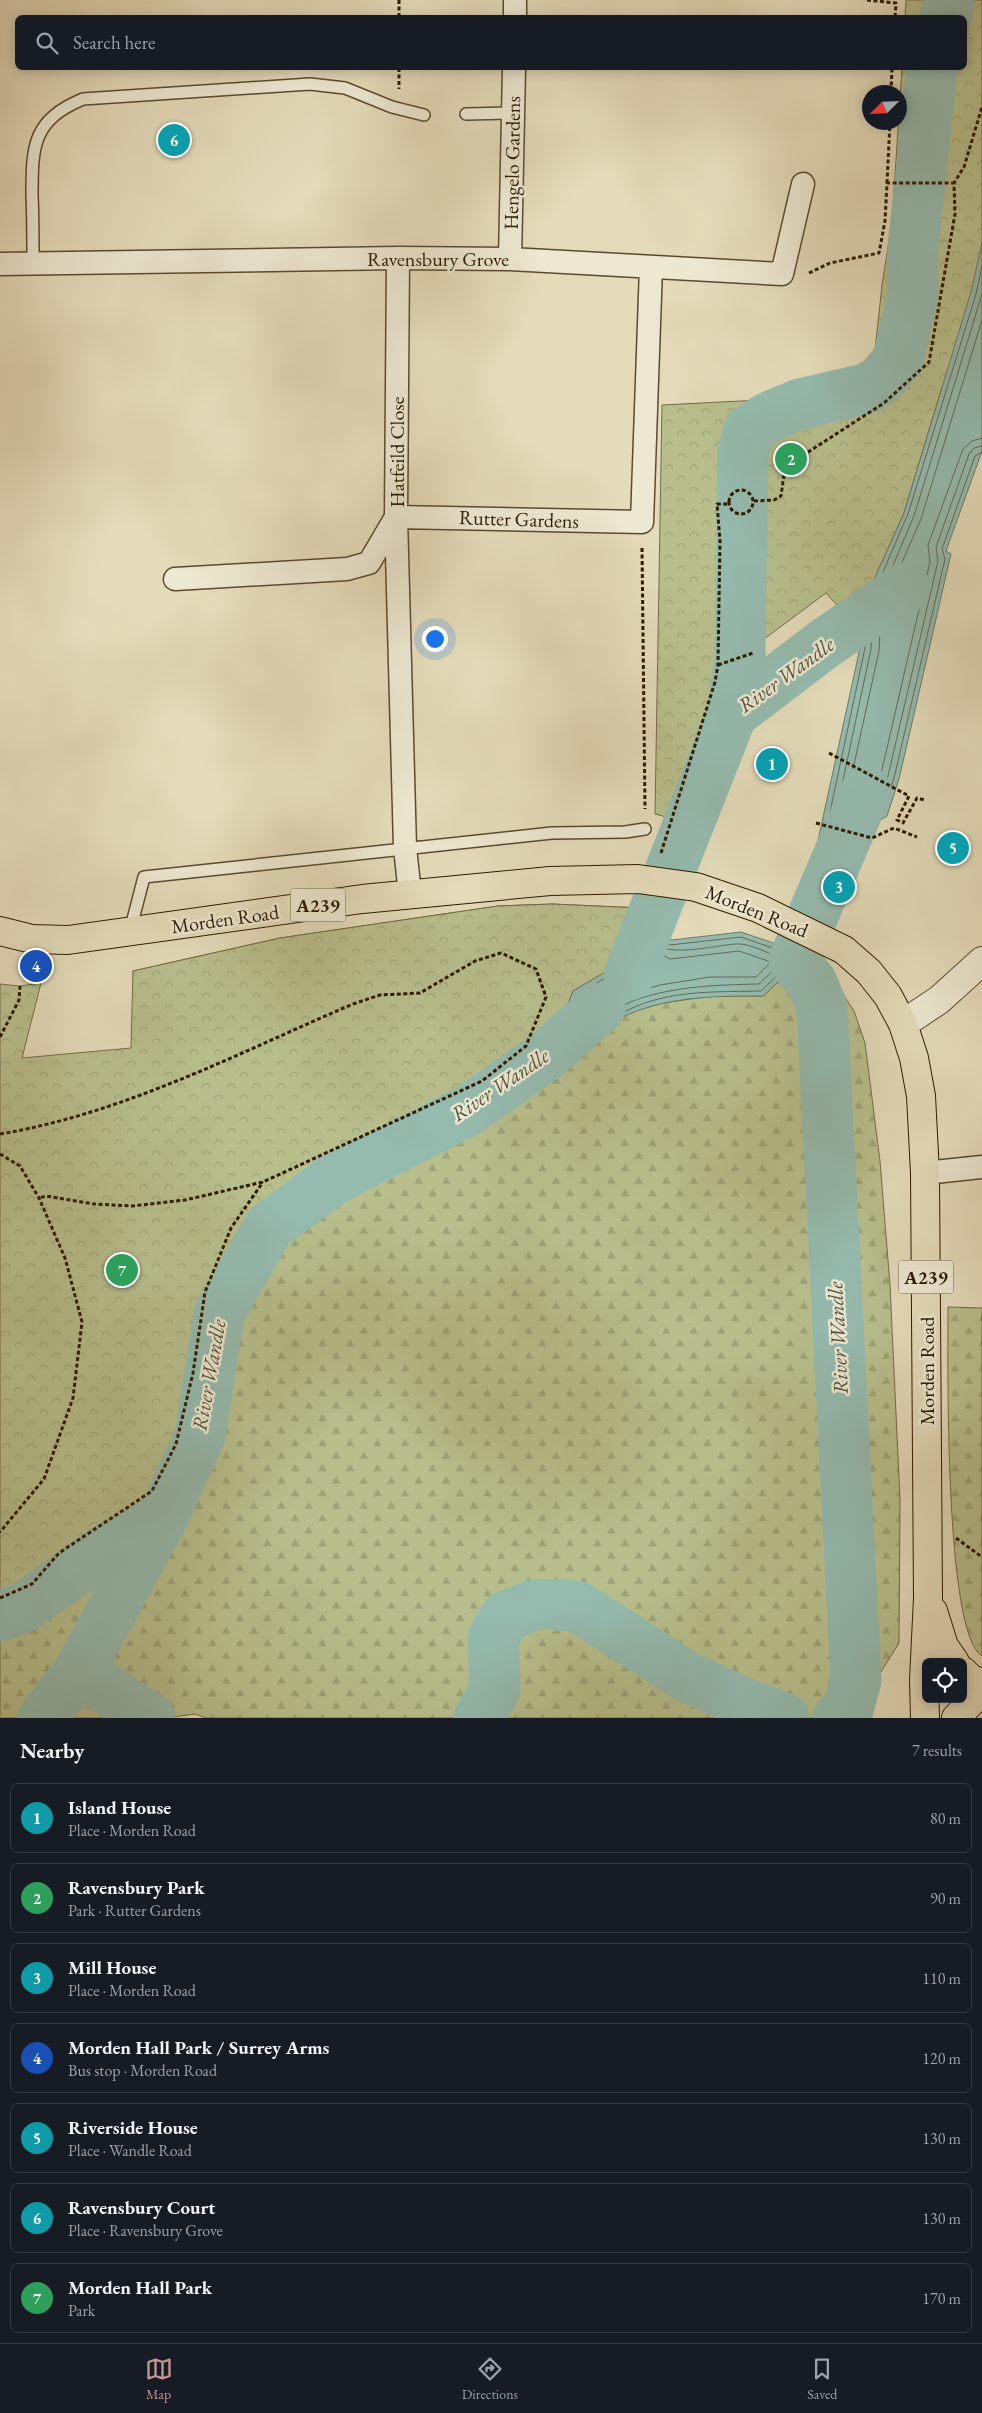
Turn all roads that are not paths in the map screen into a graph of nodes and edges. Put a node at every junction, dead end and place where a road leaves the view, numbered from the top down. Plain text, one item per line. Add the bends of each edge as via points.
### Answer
1 (515, 0) edge
2 (515, 15) edge
3 (514, 70) edge
4 (513, 113) junction
5 (466, 114) dead end
6 (424, 115) dead end
7 (803, 184) dead end
8 (398, 258) junction
9 (510, 259) junction
10 (0, 264) edge
11 (33, 264) junction
12 (651, 267) junction
13 (396, 517) junction
14 (175, 579) dead end
15 (645, 829) road end
16 (405, 848) junction
17 (410, 894) junction
18 (0, 931) edge
19 (129, 932) junction
20 (982, 961) edge
21 (903, 1024) junction
22 (982, 1167) edge
23 (925, 1173) junction
24 (928, 1598) junction
25 (952, 1658) edge
26 (967, 1675) edge
27 (982, 1683) edge
28 (982, 1695) edge
29 (925, 1718) edge
30 (956, 1718) edge

1 - 2 street
3 - 4 street, Hengelo Gardens
4 - 5 lane
4 - 9 street, Hengelo Gardens
6 - 11 lane via 392,108 344,88 310,84 83,99 62,107 38,136 32,157
7 - 12 street, Ravensbury Grove via 782,274
8 - 9 street, Ravensbury Grove
8 - 11 street, Ravensbury Grove
8 - 13 street, Hatfeild Close
9 - 12 street, Ravensbury Grove
10 - 11 street, Ravensbury Grove
12 - 13 street, Rutter Gardens via 642,522
13 - 14 street, Hatfeild Close via 369,563 347,569
13 - 16 street
15 - 16 lane via 552,833
16 - 17 street
16 - 19 lane via 144,877
17 - 19 main road, Morden Road / A239
17 - 21 main road, Morden Road / A239 via 550,881 652,880 696,887 758,908 844,950 879,984
18 - 19 main road, Morden Road / A239 via 32,939 68,940
20 - 21 street via 939,1000
21 - 23 main road, Morden Road / A239 via 921,1096
22 - 23 street
23 - 24 main road, Morden Road / A239
24 - 25 main road, Morden Road / A239 via 944,1646
24 - 29 main road, Morden Road / A239
26 - 27 main road
28 - 30 main road

